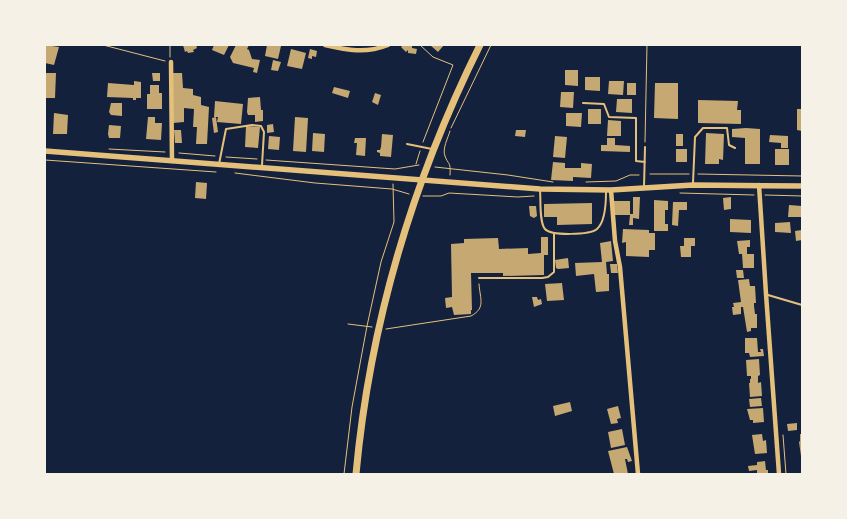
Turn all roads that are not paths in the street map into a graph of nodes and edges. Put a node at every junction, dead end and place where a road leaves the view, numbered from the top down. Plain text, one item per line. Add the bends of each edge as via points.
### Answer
1 (324, 45) edge
2 (388, 45) edge
3 (480, 45) edge
4 (170, 62) road end
5 (583, 103) dead end
6 (407, 144) dead end
7 (645, 147) road end
8 (735, 148) dead end
9 (432, 149) junction
10 (45, 150) edge
11 (172, 161) junction
12 (645, 162) junction
13 (219, 164) junction
14 (262, 167) junction
15 (421, 180) junction
16 (693, 185) junction
17 (759, 185) junction
18 (802, 186) edge
19 (644, 188) junction
20 (608, 190) junction
21 (540, 192) junction
22 (554, 234) junction
23 (479, 278) road end
24 (766, 294) junction
25 (802, 305) edge
26 (356, 474) edge
27 (638, 474) edge
28 (779, 474) edge

1 - 2 street via 362,52
3 - 9 main road
4 - 11 street
5 - 12 lane via 604,104 609,117 636,118 636,161
6 - 9 lane
7 - 12 lane
8 - 16 lane via 729,145 727,128 702,128 695,137
9 - 15 main road
10 - 11 street
11 - 13 street
12 - 19 lane
13 - 14 street
13 - 14 lane via 227,128 252,125 261,126 264,132
14 - 15 street
15 - 21 street
15 - 26 main road via 400,241 378,328
16 - 17 street
16 - 19 street
17 - 18 street
17 - 24 street
19 - 20 street
20 - 21 street
20 - 22 lane via 604,214 596,230
20 - 27 street via 620,267
21 - 22 lane via 542,224
22 - 23 lane via 554,272 548,278
24 - 25 lane
24 - 28 street

